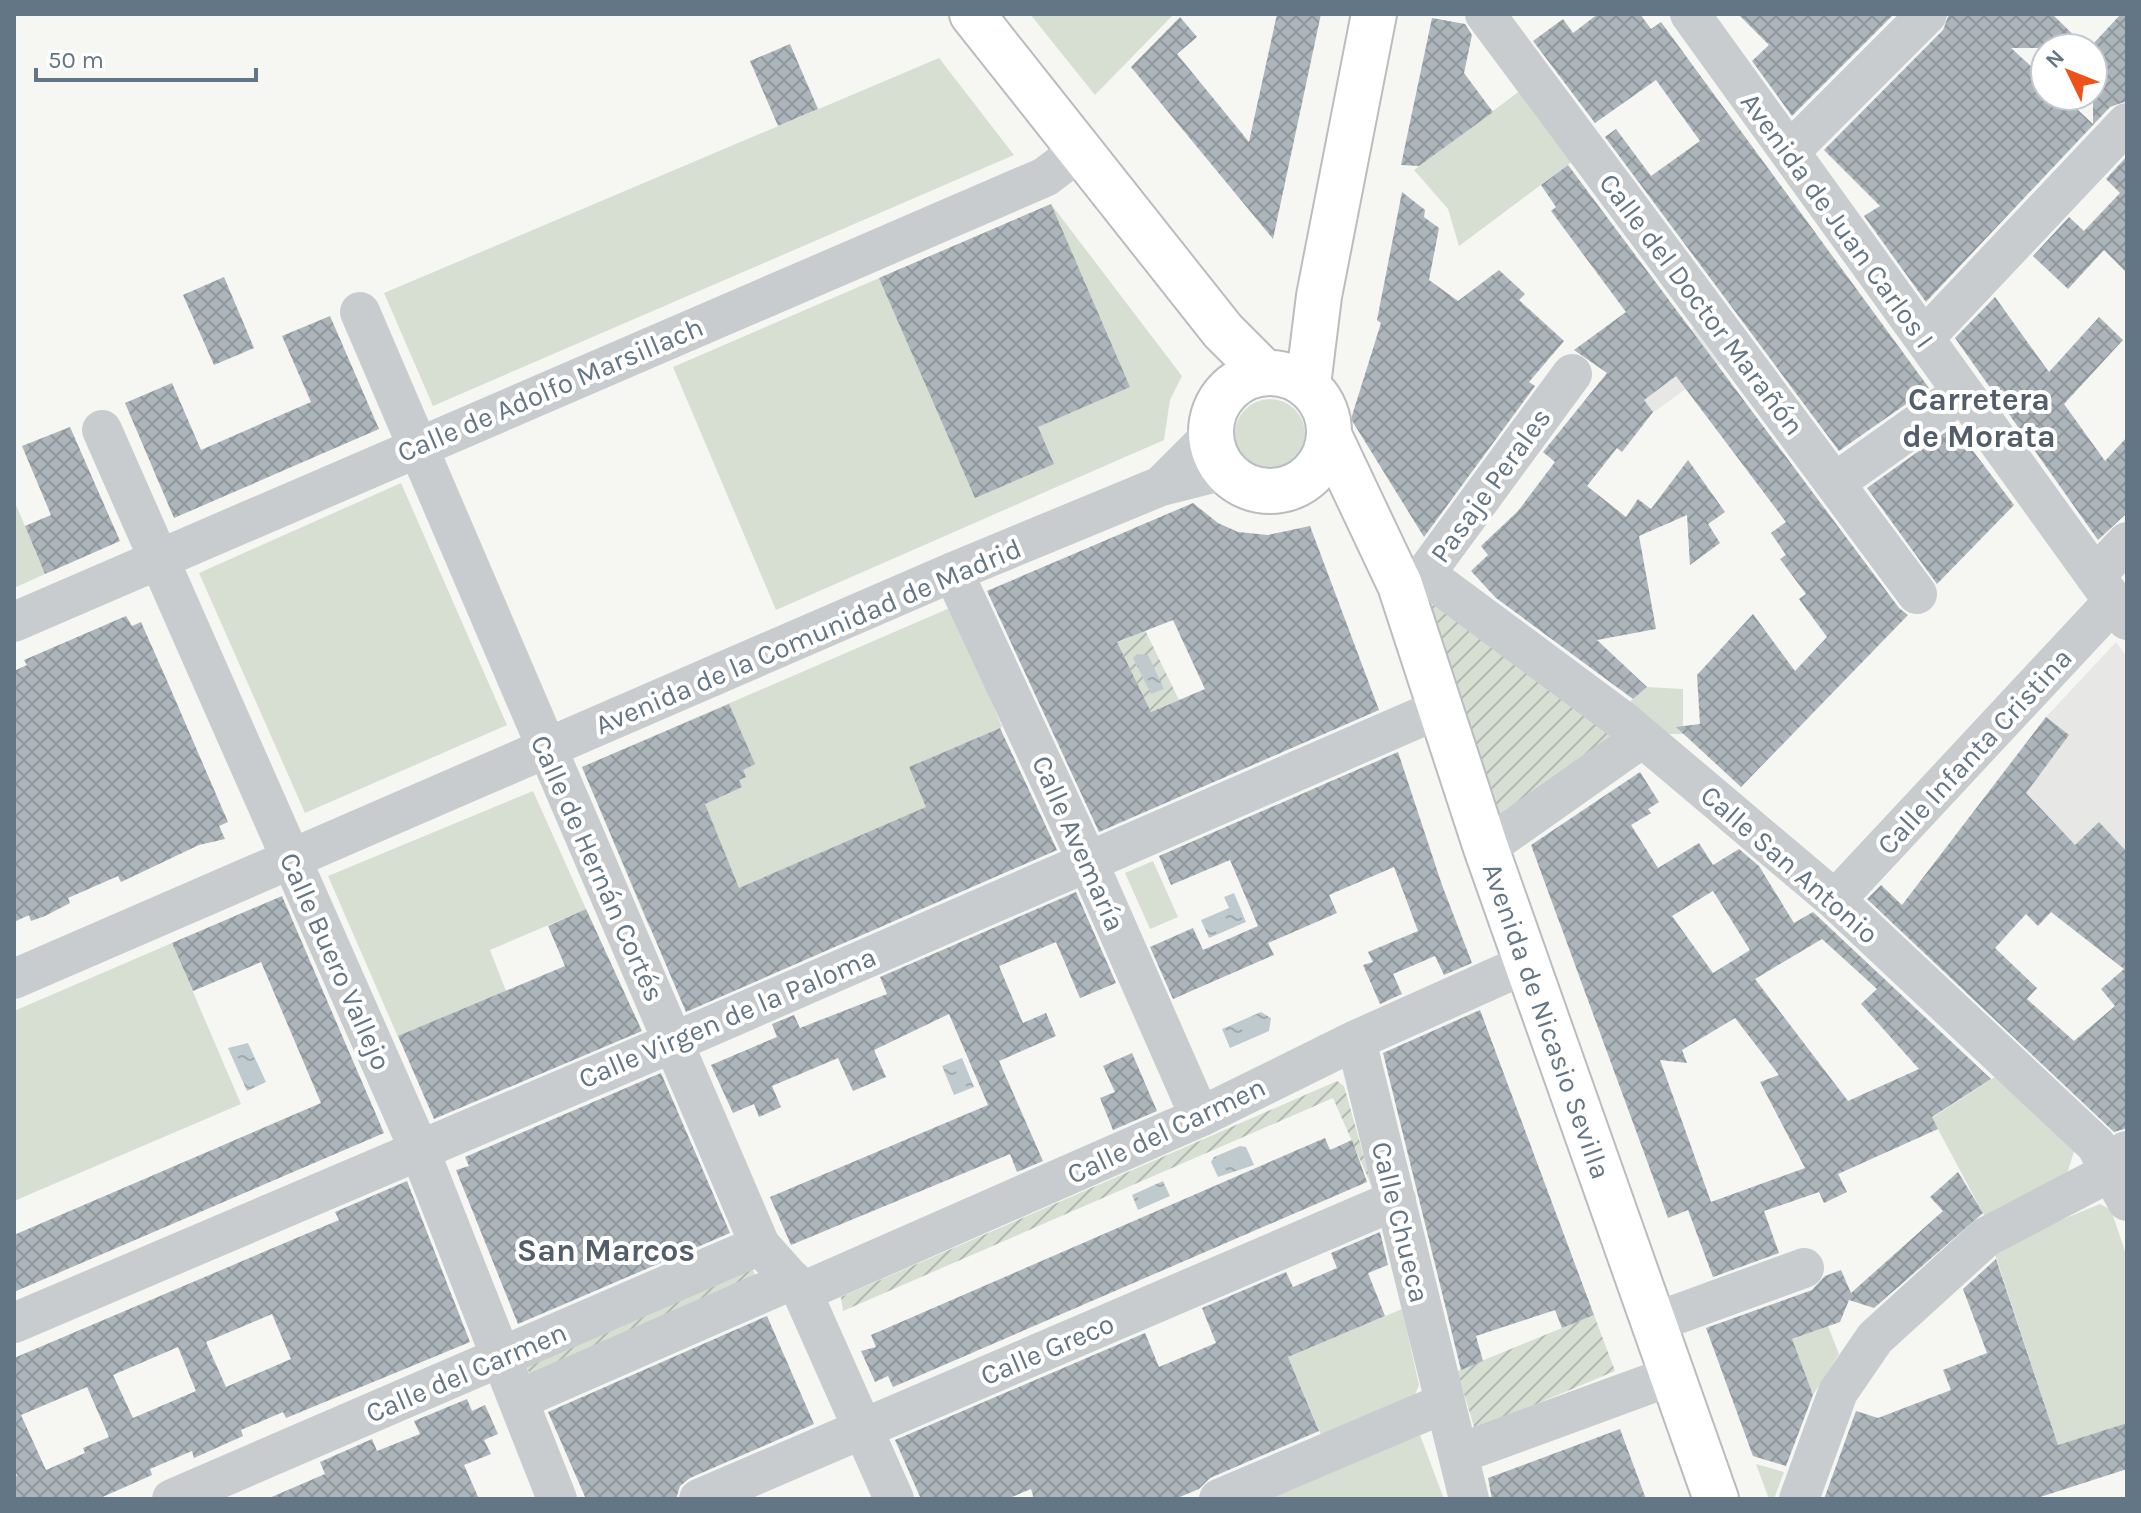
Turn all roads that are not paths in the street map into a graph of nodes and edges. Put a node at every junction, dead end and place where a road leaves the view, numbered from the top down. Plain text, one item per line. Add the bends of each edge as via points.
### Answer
1 (1374, 14) edge
2 (1485, 14) edge
3 (1690, 14) edge
4 (1927, 14) edge
5 (978, 22) edge
6 (2127, 123) edge
7 (1082, 149) junction
8 (1790, 151) junction
9 (360, 312) dead end
10 (1924, 338) junction
11 (1572, 374) dead end
12 (1270, 379) junction
13 (1961, 393) junction
14 (102, 430) dead end
15 (1329, 435) junction
16 (420, 445) junction
17 (1217, 454) junction
18 (1836, 482) junction
19 (1295, 486) junction
20 (1381, 542) junction
21 (2127, 542) edge
22 (160, 559) junction
23 (953, 572) junction
24 (1413, 579) junction
25 (1917, 594) dead end
26 (2112, 599) edge
27 (14, 622) edge
28 (1439, 709) junction
29 (1642, 738) junction
30 (546, 750) junction
31 (1486, 848) junction
32 (291, 859) junction
33 (1087, 860) junction
34 (1835, 900) junction
35 (1528, 963) junction
36 (14, 979) edge
37 (1356, 1040) junction
38 (674, 1042) junction
39 (1200, 1117) junction
40 (419, 1149) junction
41 (2123, 1176) edge
42 (1396, 1200) junction
43 (760, 1245) junction
44 (1804, 1268) dead end
45 (797, 1286) junction
46 (14, 1323) edge
47 (1653, 1323) junction
48 (500, 1357) junction
49 (1671, 1376) junction
50 (518, 1400) junction
51 (1445, 1403) junction
52 (863, 1428) junction
53 (1458, 1454) junction
54 (172, 1499) edge
55 (557, 1499) edge
56 (699, 1499) edge
57 (894, 1499) edge
58 (1219, 1499) edge
59 (1469, 1499) edge
60 (1716, 1499) edge
61 (1799, 1499) edge

1 - 12 main road via 1319,296
2 - 18 street, Calle del Doctor Marañón
3 - 8 street, Avenida de Juan Carlos I
4 - 8 street
5 - 7 main road
6 - 10 street
7 - 12 main road via 1223,331
7 - 16 street, Calle de Adolfo Marsillach via 1045,177
8 - 10 street, Avenida de Juan Carlos I
9 - 16 street, Calle de Hernán Cortés
10 - 13 street, Avenida de Juan Carlos I
11 - 24 street, Pasaje Perales
12 - 15 main road via 1324,407
12 - 17 main road via 1211,418
13 - 18 street
13 - 26 street, Avenida de Juan Carlos I
14 - 22 street, Calle Buero Vallejo
15 - 19 main road via 1319,465
15 - 20 main road, Avenida de Nicasio Sevilla
16 - 22 street, Calle de Adolfo Marsillach
16 - 30 street, Calle de Hernán Cortés
17 - 19 main road via 1238,483 1256,490
17 - 23 street, Avenida de la Comunidad de Madrid via 1161,486
18 - 25 street, Calle del Doctor Marañón
19 - 20 main road, Avenida de Nicasio Sevilla via 1332,501
20 - 24 main road, Avenida de Nicasio Sevilla
21 - 26 street, Calle Infanta Cristina
22 - 27 street, Calle de Adolfo Marsillach
22 - 32 street, Calle Buero Vallejo
23 - 30 street, Avenida de la Comunidad de Madrid
23 - 33 street, Calle Avemaría
24 - 28 main road, Avenida de Nicasio Sevilla
24 - 29 street, Calle San Antonio
26 - 34 street, Calle Infanta Cristina
28 - 31 main road, Avenida de Nicasio Sevilla
28 - 33 street, Calle Virgen de la Paloma
29 - 31 street
29 - 34 street, Calle San Antonio
30 - 32 street, Avenida de la Comunidad de Madrid
30 - 38 street, Calle de Hernán Cortés
31 - 35 main road, Avenida de Nicasio Sevilla
32 - 36 street, Avenida de la Comunidad de Madrid
32 - 40 street, Calle Buero Vallejo
33 - 38 street, Calle Virgen de la Paloma
33 - 39 street, Calle Avemaría
34 - 41 street, Calle San Antonio
35 - 37 street, Calle del Carmen
35 - 47 main road, Avenida de Nicasio Sevilla
37 - 39 street, Calle del Carmen
37 - 42 street, Calle Chueca
38 - 40 street, Calle Virgen de la Paloma
38 - 43 street, Calle de Hernán Cortés
39 - 45 street, Calle del Carmen
40 - 46 street, Calle Virgen de la Paloma
40 - 48 street, Calle Buero Vallejo
41 - 61 street via 1986,1237 1875,1338 1838,1392
42 - 51 street, Calle Chueca
42 - 52 street, Calle Greco
43 - 45 street, Calle de Hernán Cortés
43 - 48 street, Calle del Carmen
44 - 47 street
45 - 50 street, Calle del Carmen
45 - 52 street, Calle de Hernán Cortés
47 - 49 main road, Avenida de Nicasio Sevilla
48 - 50 street, Calle Buero Vallejo
48 - 54 street, Calle del Carmen
49 - 53 street
49 - 60 main road, Avenida de Nicasio Sevilla
50 - 55 street, Calle Buero Vallejo
51 - 53 street, Calle Chueca
51 - 58 street
52 - 56 street, Calle Greco
52 - 57 street, Calle de Hernán Cortés
53 - 59 street, Calle Chueca

